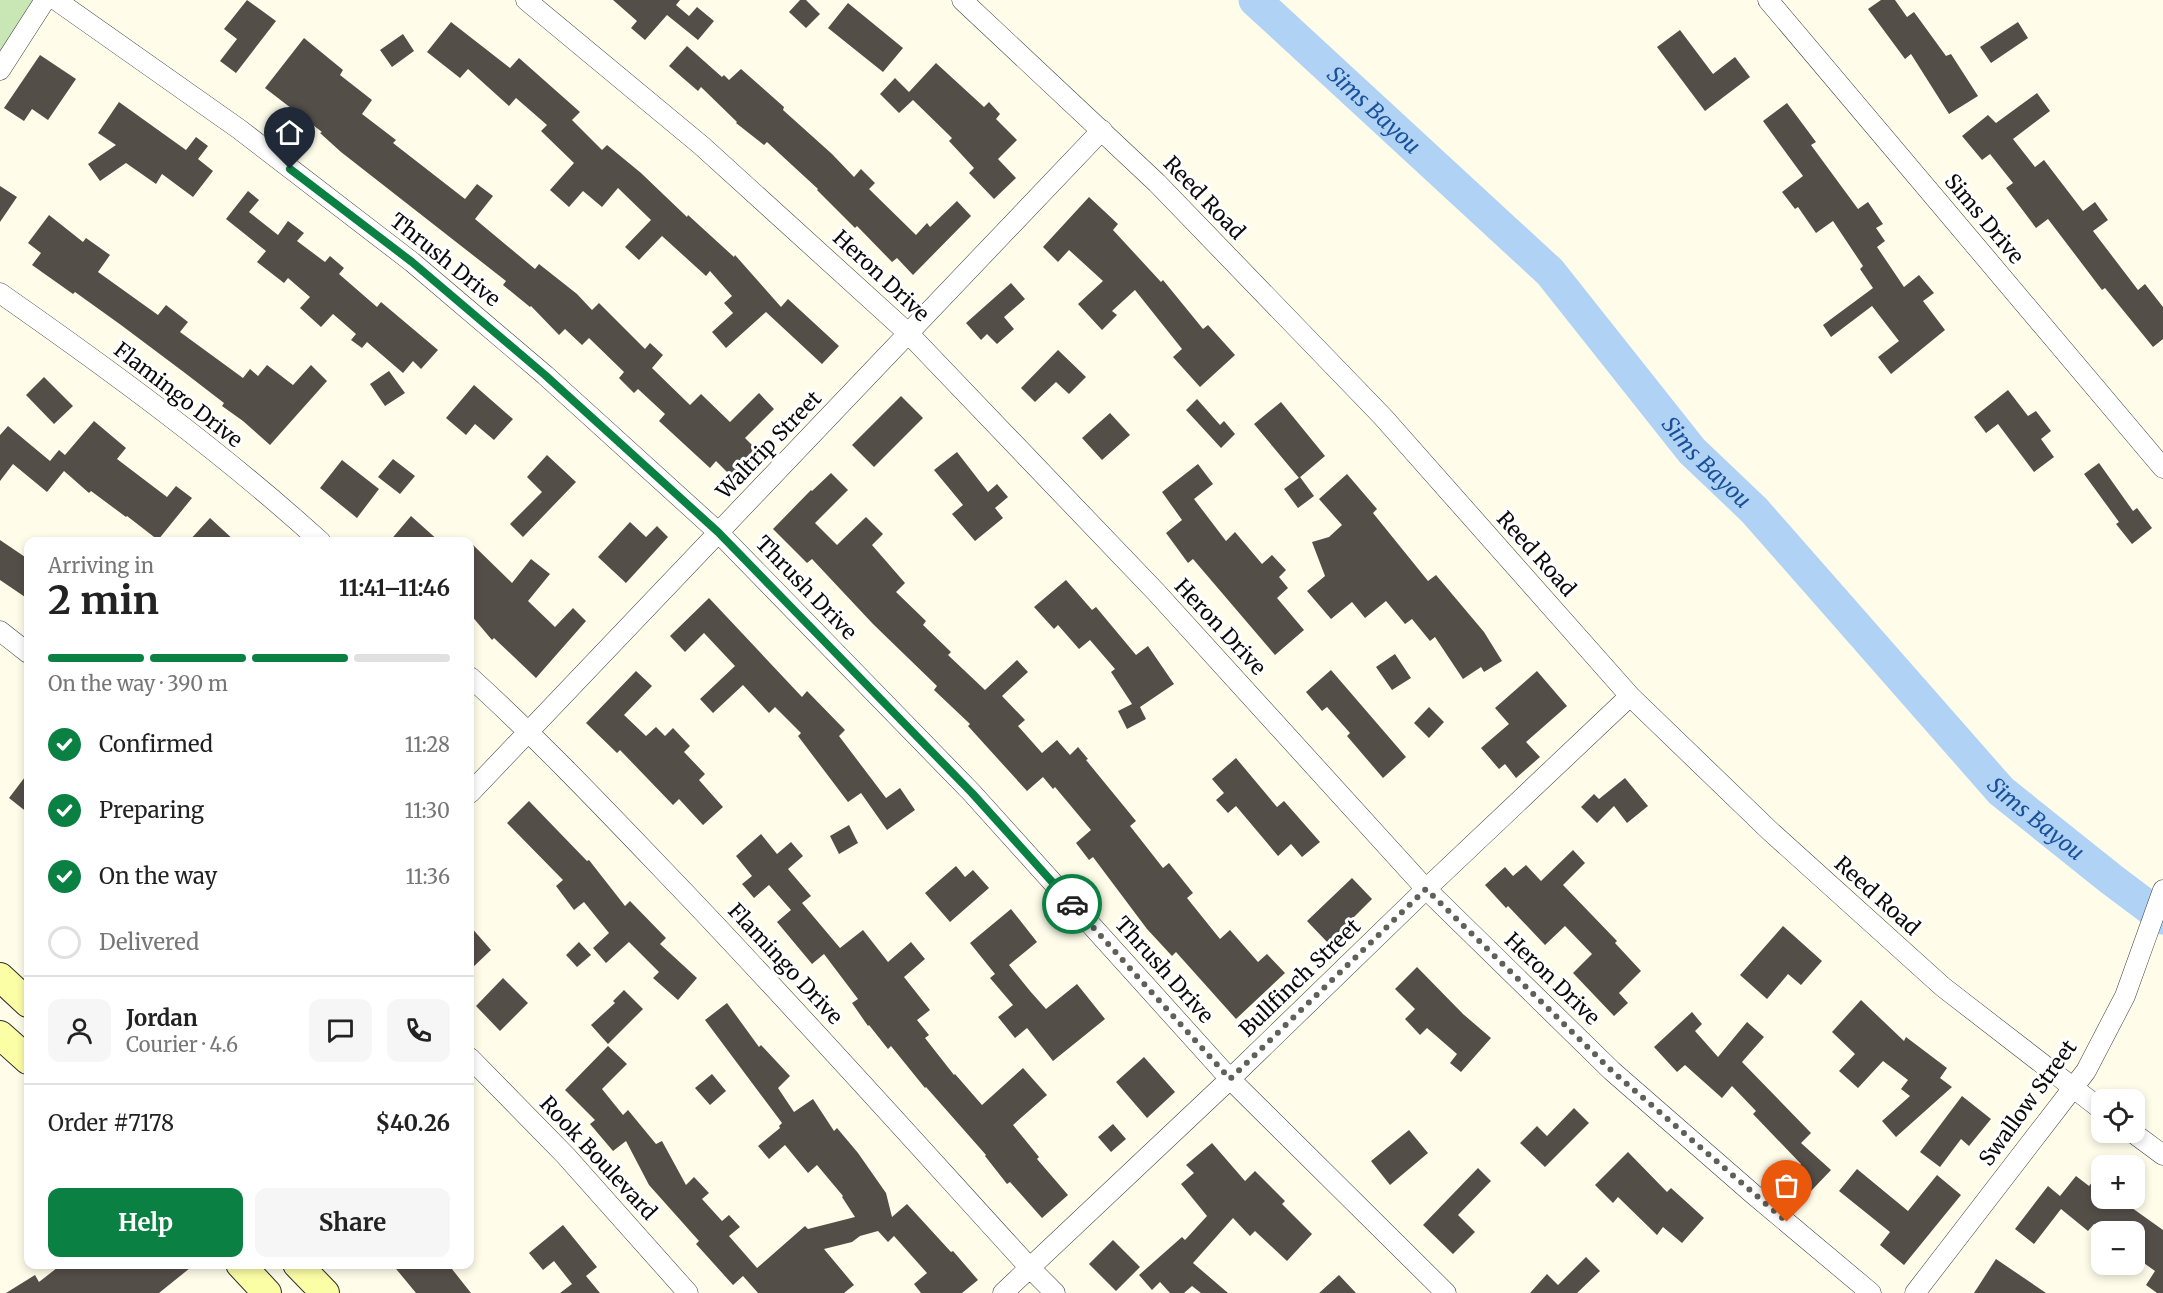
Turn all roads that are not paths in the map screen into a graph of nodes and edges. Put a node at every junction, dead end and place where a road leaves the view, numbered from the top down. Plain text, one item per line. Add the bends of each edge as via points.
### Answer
1 (45, 0) edge
2 (56, 0) edge
3 (526, 0) edge
4 (962, 0) edge
5 (1768, 0) edge
6 (0, 70) edge
7 (1102, 130) junction
8 (0, 293) edge
9 (909, 334) junction
10 (2163, 468) edge
11 (718, 532) junction
12 (315, 537) edge
13 (0, 631) edge
14 (24, 650) edge
15 (474, 681) edge
16 (1630, 696) junction
17 (529, 730) junction
18 (474, 789) edge
19 (1426, 889) junction
20 (2163, 890) edge
21 (0, 977) edge
22 (24, 1000) edge
23 (0, 1035) edge
24 (24, 1056) edge
25 (474, 1062) edge
26 (1230, 1079) junction
27 (2072, 1089) junction
28 (2091, 1102) edge
29 (2145, 1142) edge
30 (2163, 1155) edge
31 (1029, 1268) junction
32 (245, 1269) edge
33 (302, 1269) edge
34 (267, 1293) edge
35 (325, 1293) edge
36 (688, 1293) edge
37 (1003, 1293) edge
38 (1055, 1293) edge
39 (1446, 1293) edge
40 (1871, 1293) edge
41 (1915, 1293) edge

1 - 6 street
2 - 11 street, Thrush Drive via 238,129 412,262 545,375
3 - 9 street, Heron Drive via 702,146
4 - 7 street, Reed Road
5 - 10 street, Sims Drive
7 - 9 street, Waltrip Street
7 - 16 street, Reed Road via 1383,417
8 - 12 street, Flamingo Drive via 197,438
9 - 11 street, Waltrip Street
9 - 19 street, Heron Drive via 1156,592
11 - 17 street, Waltrip Street
11 - 26 street, Thrush Drive via 972,793
13 - 14 street
15 - 17 street, Flamingo Drive
16 - 19 street, Bullfinch Street
16 - 27 street, Reed Road via 1770,831 1943,987
17 - 18 street, Waltrip Street
17 - 31 street, Flamingo Drive via 807,1022
19 - 26 street, Bullfinch Street
19 - 40 street, Heron Drive via 1612,1071
20 - 27 street, Swallow Street via 2125,996
21 - 22 main road
23 - 24 main road
25 - 36 street, Rook Boulevard via 566,1156
26 - 31 street, Bullfinch Street
26 - 39 street, Thrush Drive
27 - 28 street, Reed Road
27 - 41 street, Swallow Street
29 - 30 street
31 - 37 street, Bullfinch Street
31 - 38 street, Flamingo Drive
32 - 34 main road
33 - 35 main road

